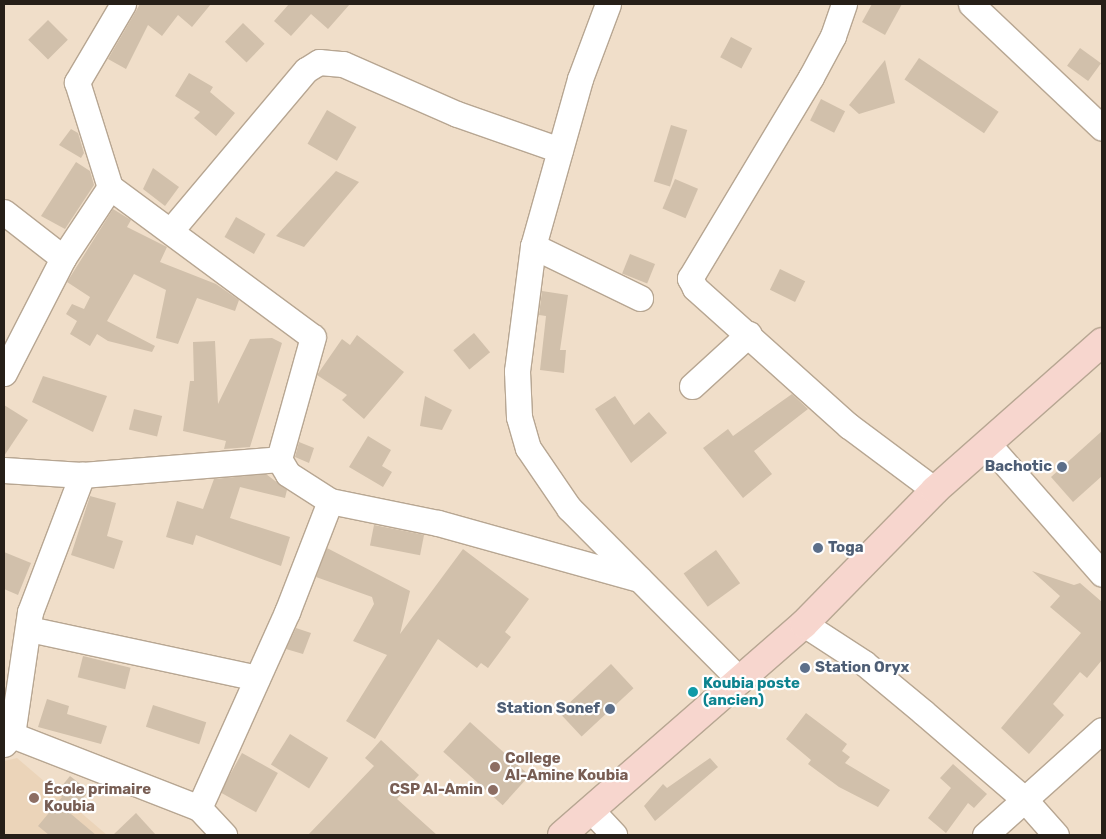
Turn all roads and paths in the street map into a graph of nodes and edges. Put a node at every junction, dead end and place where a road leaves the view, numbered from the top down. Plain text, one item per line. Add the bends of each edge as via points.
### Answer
1 (123, 4) edge
2 (608, 4) edge
3 (844, 4) edge
4 (970, 4) edge
5 (1102, 128) edge
6 (560, 150) junction
7 (110, 186) junction
8 (4, 212) edge
9 (172, 228) junction
10 (533, 246) junction
11 (63, 258) junction
12 (640, 298) dead end
13 (749, 334) junction
14 (1102, 342) edge
15 (4, 373) edge
16 (692, 386) dead end
17 (987, 443) junction
18 (279, 459) junction
19 (4, 470) edge
20 (82, 475) junction
21 (935, 490) junction
22 (330, 501) junction
23 (1102, 574) edge
24 (640, 579) junction
25 (804, 624) junction
26 (29, 629) junction
27 (257, 678) junction
28 (740, 680) junction
29 (1102, 730) edge
30 (8, 740) edge
31 (1024, 799) junction
32 (199, 808) junction
33 (591, 810) junction
34 (224, 835) edge
35 (562, 835) edge
36 (614, 835) edge
37 (985, 835) edge
38 (1056, 835) edge

1 - 7 street via 77,82
2 - 6 street
3 - 13 street via 834,36 811,77 690,278 695,288
4 - 5 street
6 - 9 street via 457,114 342,64 319,62 306,70
6 - 10 street
7 - 9 street
7 - 11 street
8 - 11 street
9 - 18 street via 313,337
10 - 12 street
10 - 24 street via 516,371 518,417 528,448 569,508
11 - 15 street
13 - 16 street
13 - 21 street via 849,426
14 - 17 main road
17 - 21 main road
17 - 23 street
18 - 20 street
18 - 22 street via 288,474
19 - 20 street
20 - 26 street via 30,612
21 - 25 main road
22 - 24 street via 438,523
22 - 27 street
24 - 28 street
25 - 28 main road
25 - 31 street via 864,662
26 - 27 street
26 - 30 street
27 - 32 street
28 - 33 main road
29 - 31 street
30 - 32 street
31 - 37 street
31 - 38 street
32 - 34 street
33 - 35 main road
33 - 36 street

